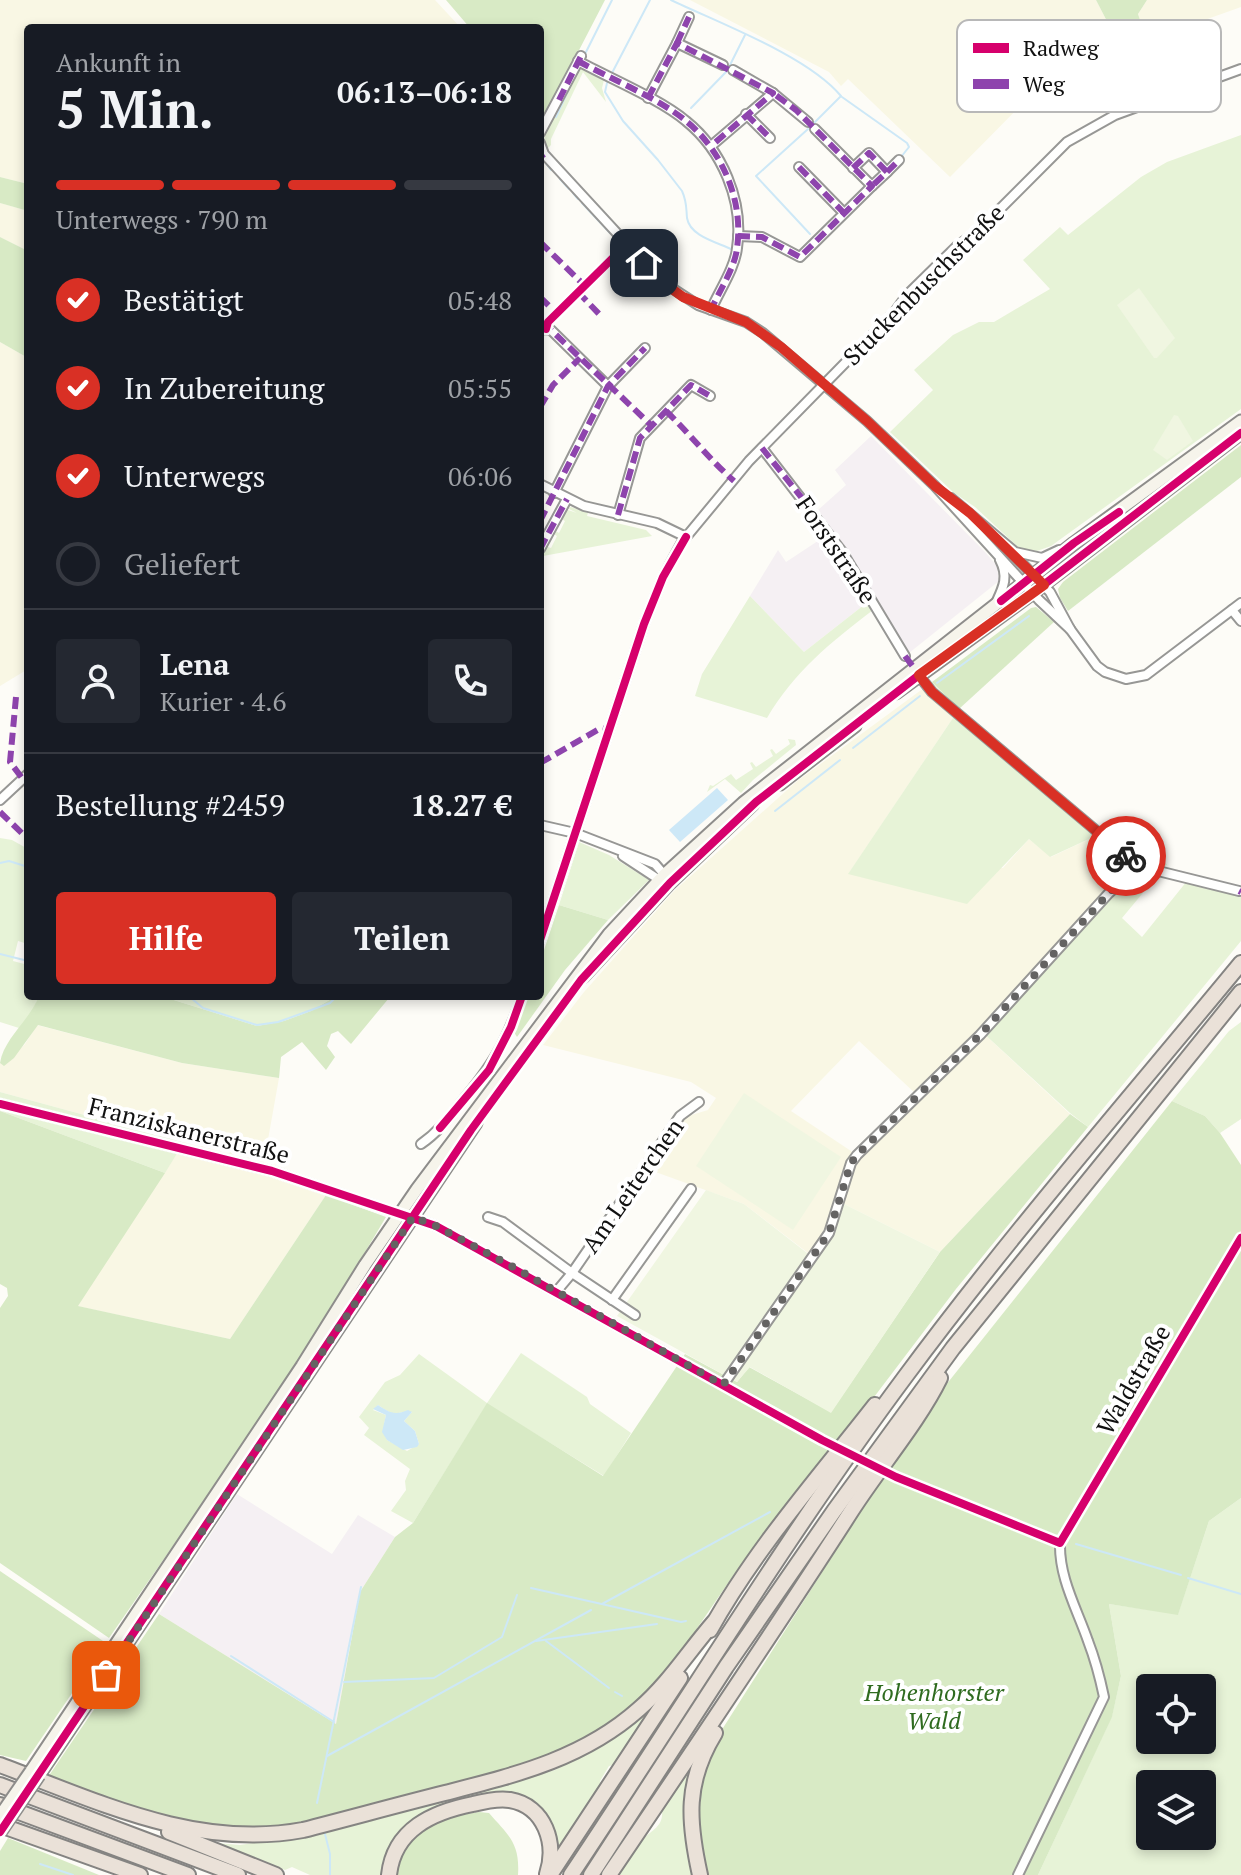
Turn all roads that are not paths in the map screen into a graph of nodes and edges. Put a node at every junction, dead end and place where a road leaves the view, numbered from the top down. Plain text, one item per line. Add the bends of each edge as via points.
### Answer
1 (689, 17) dead end
2 (677, 43) junction
3 (723, 65) dead end
4 (1241, 69) edge
5 (733, 70) dead end
6 (1221, 76) edge
7 (773, 93) junction
8 (648, 98) junction
9 (1123, 112) edge
10 (746, 114) junction
11 (544, 125) edge
12 (770, 138) dead end
13 (711, 146) junction
14 (544, 154) edge
15 (899, 160) dead end
16 (799, 167) dead end
17 (853, 168) junction
18 (887, 172) junction
19 (872, 186) junction
20 (844, 213) junction
21 (738, 236) junction
22 (711, 310) junction
23 (544, 329) edge
24 (645, 348) dead end
25 (824, 385) junction
26 (608, 386) junction
27 (710, 396) dead end
28 (1241, 421) edge
29 (1241, 433) edge
30 (762, 448) junction
31 (935, 486) junction
32 (544, 487) edge
33 (554, 493) junction
34 (567, 499) junction
35 (618, 515) junction
36 (686, 537) junction
37 (544, 542) edge
38 (1001, 542) junction
39 (1074, 543) junction
40 (996, 552) junction
41 (1028, 578) junction
42 (1044, 585) junction
43 (1033, 593) junction
44 (1241, 603) edge
45 (994, 606) junction
46 (1232, 610) junction
47 (1241, 621) edge
48 (1070, 629) junction
49 (905, 656) dead end
50 (916, 672) junction
51 (24, 778) edge
52 (0, 800) edge
53 (544, 826) edge
54 (575, 833) junction
55 (1138, 866) junction
56 (665, 879) junction
57 (1239, 891) dead end
58 (544, 928) edge
59 (1241, 963) edge
60 (1241, 992) edge
61 (521, 1000) edge
62 (699, 1102) dead end
63 (0, 1104) edge
64 (421, 1144) dead end
65 (691, 1189) dead end
66 (407, 1215) junction
67 (488, 1217) dead end
68 (1241, 1238) edge
69 (572, 1273) junction
70 (556, 1292) junction
71 (612, 1300) junction
72 (635, 1315) dead end
73 (953, 1348) junction
74 (904, 1378) junction
75 (896, 1477) dead end
76 (1060, 1543) junction
77 (714, 1622) junction
78 (745, 1673) junction
79 (0, 1765) edge
80 (35, 1773) junction
81 (0, 1785) edge
82 (80, 1795) junction
83 (0, 1805) edge
84 (0, 1816) edge
85 (0, 1829) edge
86 (71, 1851) junction
87 (125, 1875) edge
88 (140, 1875) edge
89 (188, 1875) edge
90 (238, 1875) edge
91 (276, 1875) edge
92 (389, 1875) edge
93 (548, 1875) edge
94 (571, 1875) edge
95 (591, 1875) edge
96 (609, 1875) edge
97 (700, 1875) edge
98 (1018, 1875) edge

1 - 2 street
2 - 3 street
2 - 8 street
4 - 6 street, Stuckenbuschstraße
5 - 7 street
7 - 10 street
7 - 17 street
8 - 11 street via 579,58
8 - 13 street via 686,121
9 - 25 street, Stuckenbuschstraße via 1067,142 907,295
10 - 12 street
10 - 13 street
13 - 21 street via 732,193
14 - 22 street via 661,281
15 - 18 street
16 - 20 street
17 - 18 street via 869,153
17 - 19 street
18 - 19 street
19 - 20 street
20 - 21 street via 800,257 762,237
21 - 22 street via 737,251
22 - 25 street via 746,322
23 - 26 street via 551,330
24 - 26 street
25 - 30 street, Stuckenbuschstraße
25 - 31 street
26 - 33 street
27 - 35 street via 691,385 640,438
28 - 39 main road
29 - 42 main road
30 - 36 street, Stuckenbuschstraße
30 - 49 street, Forststraße via 843,553
31 - 38 street
31 - 40 street
32 - 33 street
33 - 34 street
34 - 35 street
34 - 37 street
35 - 36 street via 657,523
36 - 54 street, Stuckenbuschstraße via 644,624
38 - 39 street via 1015,552 1042,558
38 - 41 street
39 - 41 main road
40 - 41 street
40 - 45 street via 1006,580
41 - 42 street
41 - 43 street
41 - 45 main road
42 - 43 main road
42 - 48 street
43 - 48 street
43 - 50 main road
44 - 46 street
45 - 50 main road
46 - 47 street
46 - 48 street via 1135,679 1097,666
50 - 55 street via 932,692
50 - 56 main road
51 - 52 street
53 - 54 street
54 - 56 street
54 - 58 street, Stuckenbuschstraße
55 - 57 street
55 - 70 street via 980,1035 857,1155 829,1233 723,1385
56 - 66 main road via 598,947 441,1155
59 - 74 highway
60 - 73 highway
61 - 64 street via 489,1070
62 - 69 street, Am Leiterchen via 680,1116
63 - 66 street, Franziskanerstraße via 261,1168
65 - 71 street, Am Leiterchen
66 - 70 street
66 - 80 main road
67 - 69 street, Am Leiterchen via 503,1222
68 - 76 street, Waldstraße
69 - 70 street, Am Leiterchen
69 - 71 street, Am Leiterchen
71 - 72 street, Am Leiterchen
73 - 78 highway via 931,1396
73 - 95 highway via 726,1667
74 - 77 highway via 886,1391 775,1532
74 - 94 highway
75 - 76 street
76 - 98 street via 1066,1584 1104,1697
77 - 82 highway via 671,1679 619,1725 558,1760 495,1781 303,1830 256,1835 179,1827
77 - 93 highway
78 - 96 highway
78 - 97 highway via 696,1769 690,1821
79 - 82 highway
80 - 84 main road, bridge
80 - 85 main road, bridge
81 - 90 highway
82 - 91 highway
83 - 89 highway
85 - 86 highway
86 - 87 highway
86 - 88 highway
92 - 93 highway via 395,1851 425,1819 501,1799 528,1808 546,1827

